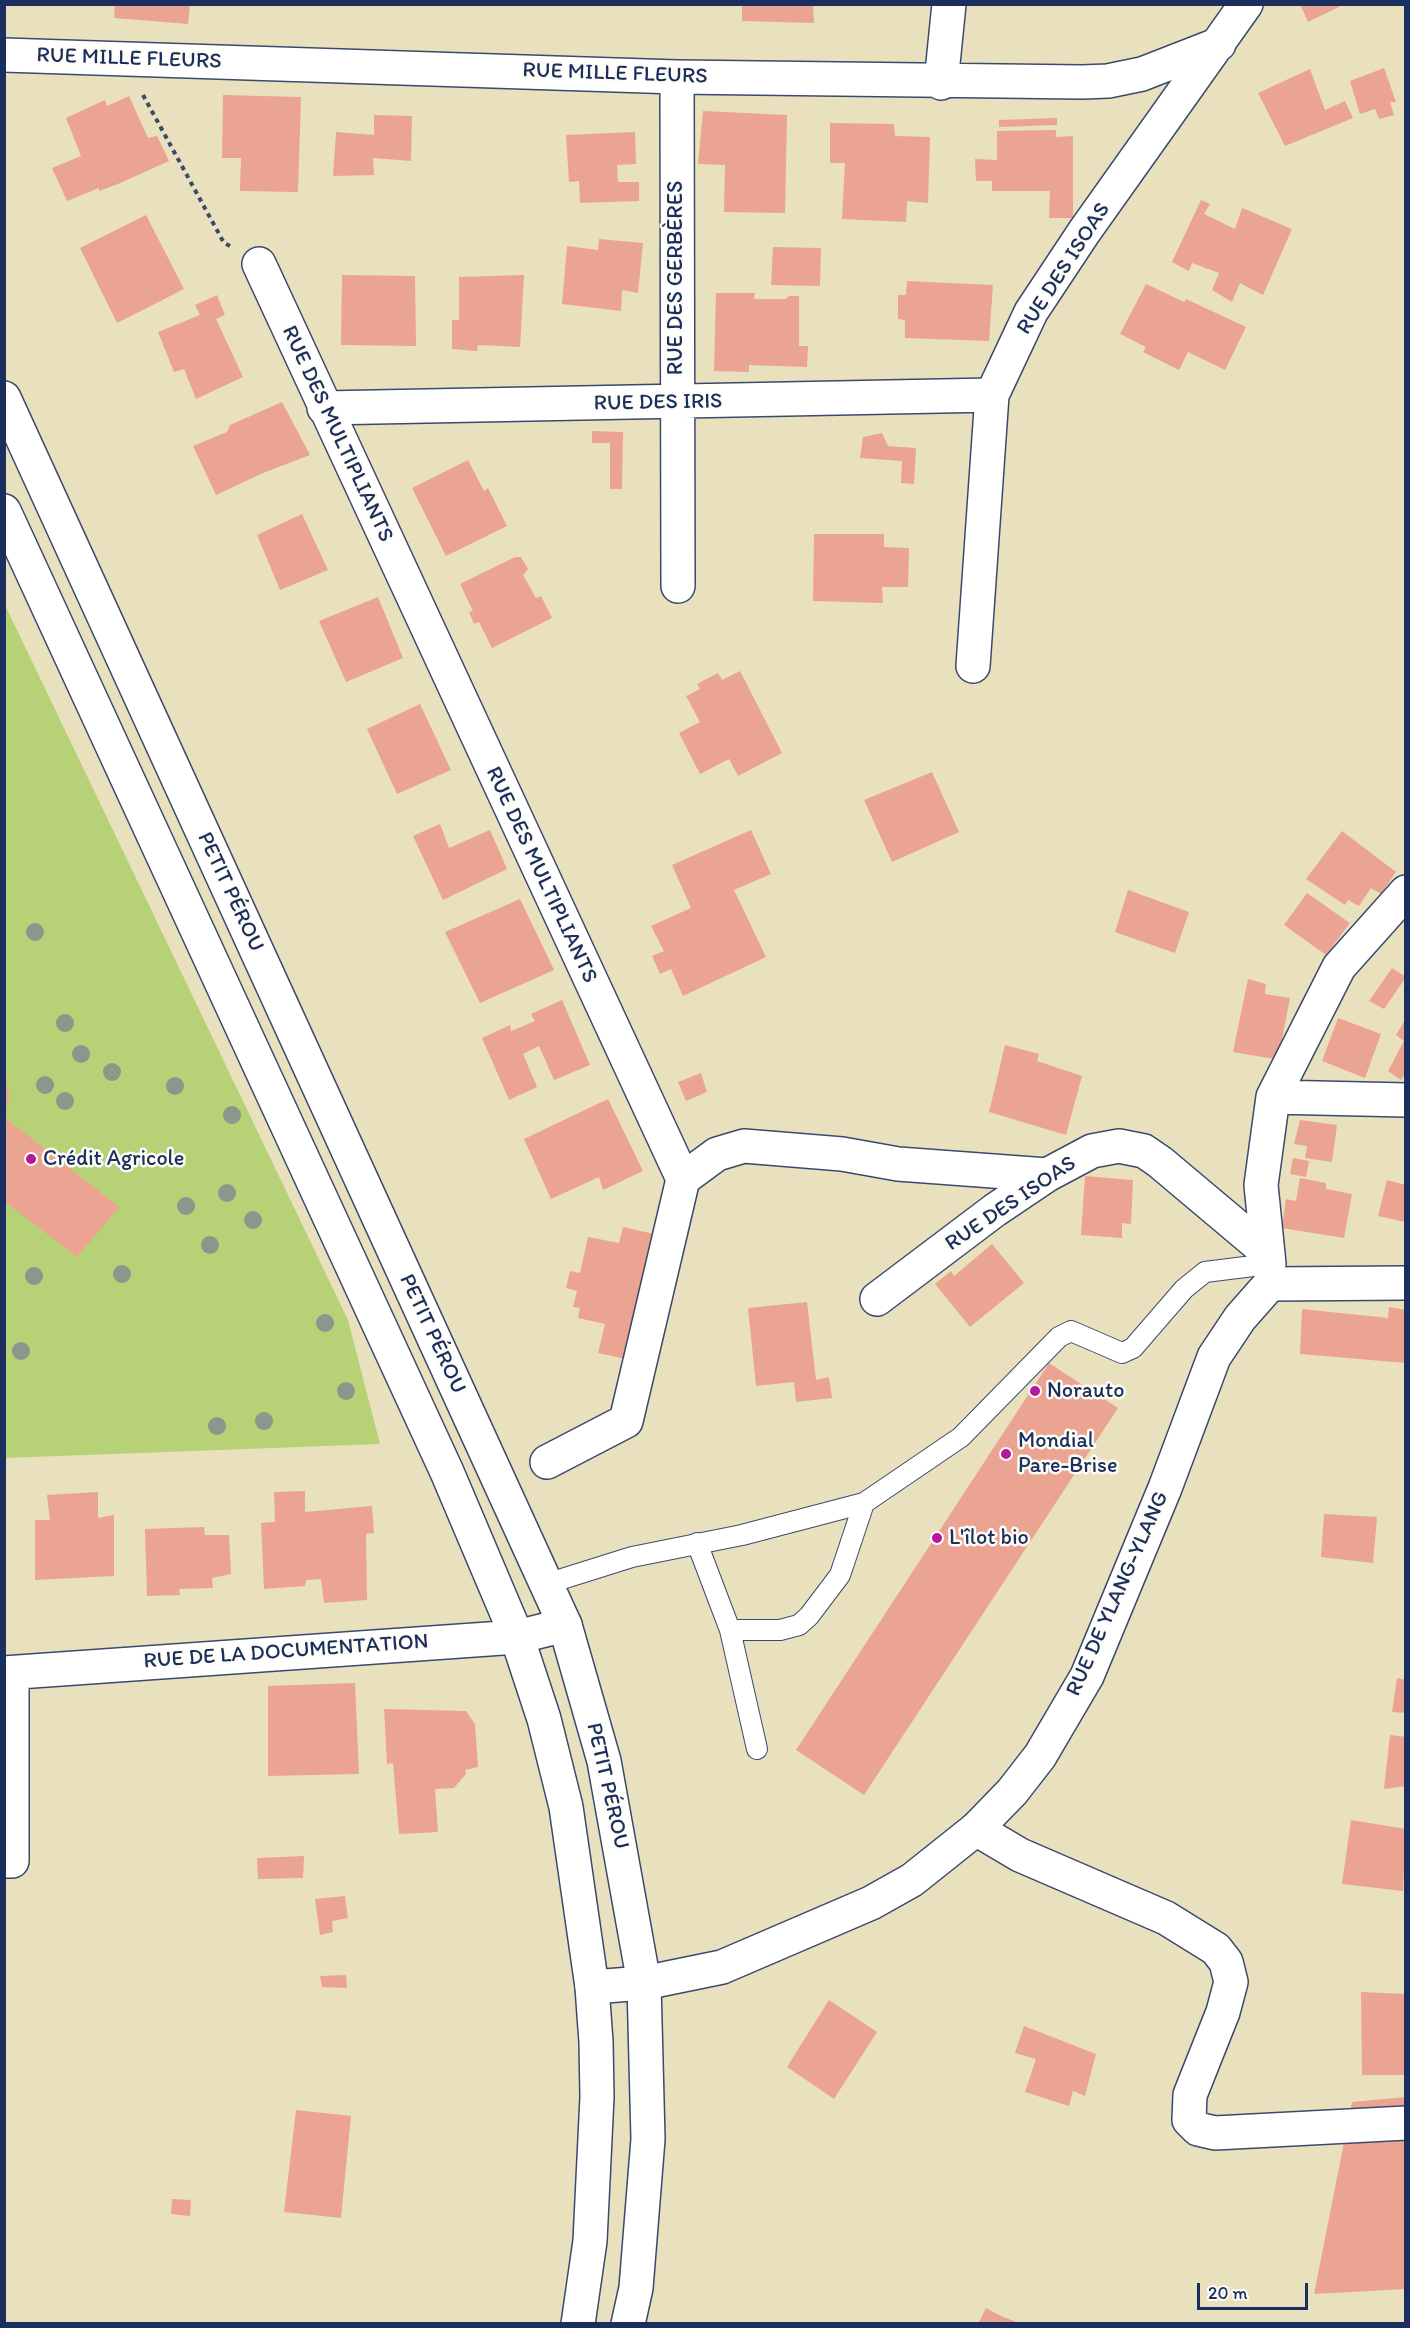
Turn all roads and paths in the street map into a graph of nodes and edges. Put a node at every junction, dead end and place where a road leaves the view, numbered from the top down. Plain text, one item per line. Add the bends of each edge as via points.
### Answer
1 (949, 4) edge
2 (1246, 4) edge
3 (1219, 44) junction
4 (4, 55) edge
5 (123, 60) junction
6 (677, 77) junction
7 (941, 82) junction
8 (259, 264) joint
9 (992, 395) junction
10 (4, 398) edge
11 (675, 403) junction
12 (324, 408) junction
13 (4, 511) edge
14 (678, 586) dead end
15 (973, 666) dead end
16 (1406, 892) edge
17 (1273, 1097) junction
18 (1406, 1100) edge
19 (1047, 1175) junction
20 (683, 1179) junction
21 (1269, 1267) junction
22 (1406, 1283) edge
23 (877, 1299) dead end
24 (547, 1462) dead end
25 (864, 1503) junction
26 (697, 1542) junction
27 (546, 1584) junction
28 (566, 1625) junction
29 (730, 1630) junction
30 (518, 1636) junction
31 (8, 1673) edge
32 (757, 1749) dead end
33 (976, 1829) junction
34 (4, 1862) edge
35 (644, 1983) junction
36 (592, 1987) junction
37 (1406, 2123) edge
38 (578, 2324) edge
39 (628, 2324) edge

1 - 7 main road
2 - 3 main road, RUE DES ISOAS
3 - 7 main road, RUE MILLE FLEURS via 1143,74 1108,81
3 - 9 main road, RUE DES ISOAS via 1031,312
4 - 5 main road, RUE MILLE FLEURS
5 - 6 main road, RUE MILLE FLEURS
5 - 8 path via 224,243
6 - 7 main road, RUE MILLE FLEURS
6 - 11 main road, RUE DES GERBÈRES
8 - 12 main road, RUE DES MULTIPLIANTS
9 - 11 main road, RUE DES IRIS
9 - 15 main road, RUE DES ISOAS
10 - 27 main road, PETIT PÉROU
11 - 12 main road, RUE DES IRIS
11 - 14 main road, RUE DES GERBÈRES
12 - 20 main road, RUE DES MULTIPLIANTS
13 - 30 main road, PETIT PÉROU via 447,1472
16 - 17 main road via 1339,966
17 - 18 main road
17 - 21 main road via 1261,1185
19 - 20 main road via 897,1164 842,1154 744,1146 717,1154
19 - 21 main road, RUE DES ISOAS via 1092,1151 1119,1146 1144,1151
19 - 23 main road, RUE DES ISOAS
20 - 24 main road via 626,1421
21 - 22 main road
21 - 25 lane via 1205,1272 1184,1288 1133,1348 1122,1353 1071,1331 1059,1337 961,1437
21 - 33 main road, RUE DE YLANG-YLANG via 1214,1357 1088,1676 1040,1756
25 - 26 lane via 742,1535
25 - 29 lane via 840,1575 809,1616 799,1625 780,1630
26 - 27 lane
26 - 29 lane
27 - 28 main road, PETIT PÉROU
28 - 30 main road, RUE DE LA DOCUMENTATION
28 - 35 main road, PETIT PÉROU via 604,1761
29 - 32 lane
30 - 31 main road, RUE DE LA DOCUMENTATION
30 - 36 main road, PETIT PÉROU via 566,1807
31 - 34 main road via 12,1861
33 - 35 main road, RUE DE YLANG-YLANG via 912,1880 870,1903 722,1967
33 - 37 main road via 1020,1855 1166,1918 1216,1949 1226,1962 1230,1982 1223,2012 1190,2095 1189,2120 1198,2129 1215,2133
35 - 36 main road, RUE DE YLANG-YLANG
35 - 39 main road, PETIT PÉROU via 648,2139 636,2288
36 - 38 main road, PETIT PÉROU via 597,2097 590,2241

